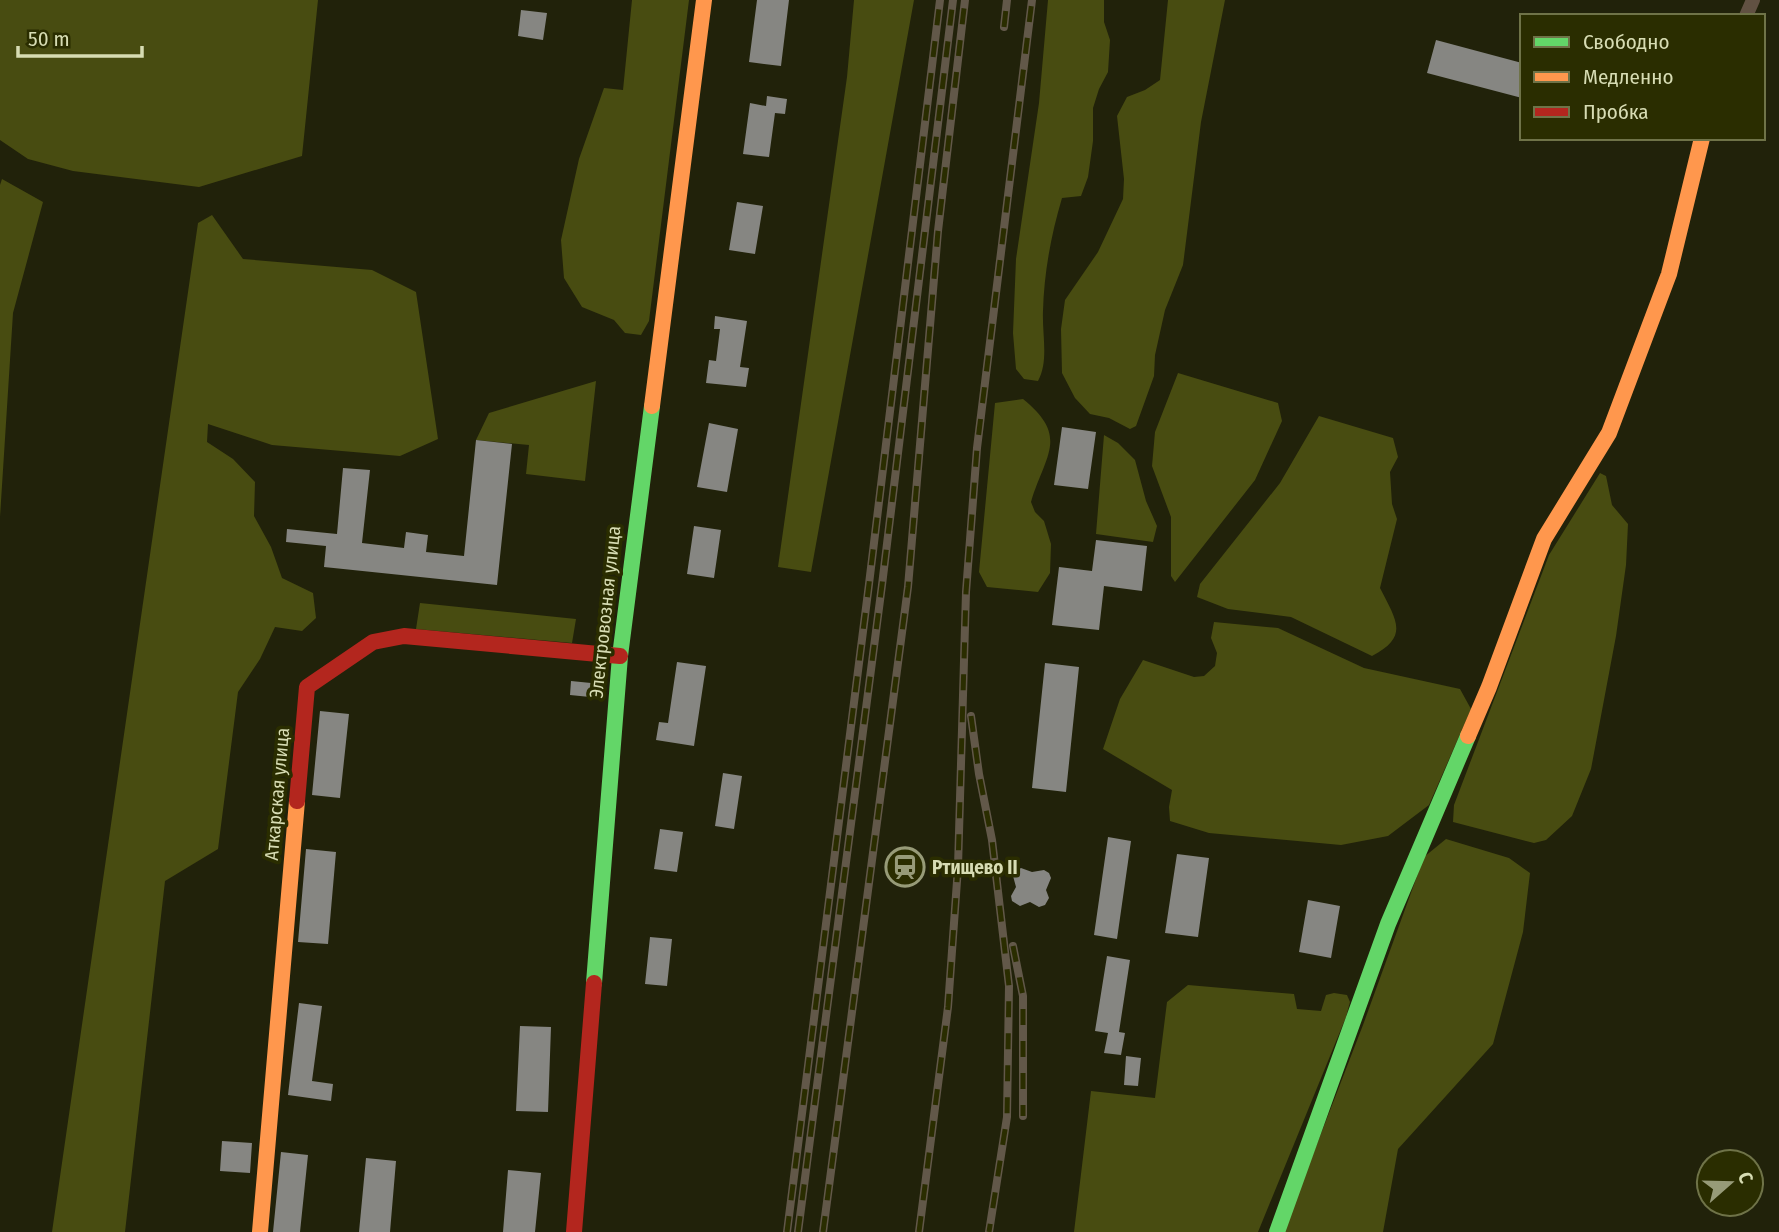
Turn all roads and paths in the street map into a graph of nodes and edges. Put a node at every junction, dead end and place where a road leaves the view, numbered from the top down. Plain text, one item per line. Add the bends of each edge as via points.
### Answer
1 (704, 0) edge
2 (1702, 140) edge
3 (620, 656) junction
4 (260, 1232) edge
5 (573, 1232) edge
6 (1277, 1232) edge

1 - 3 street, Электровозная улица
2 - 6 street via 1669,274 1614,421 1544,539 1489,687 1388,924
3 - 4 street, Аткарская улица via 404,636 373,642 307,687
3 - 5 street, Электровозная улица

